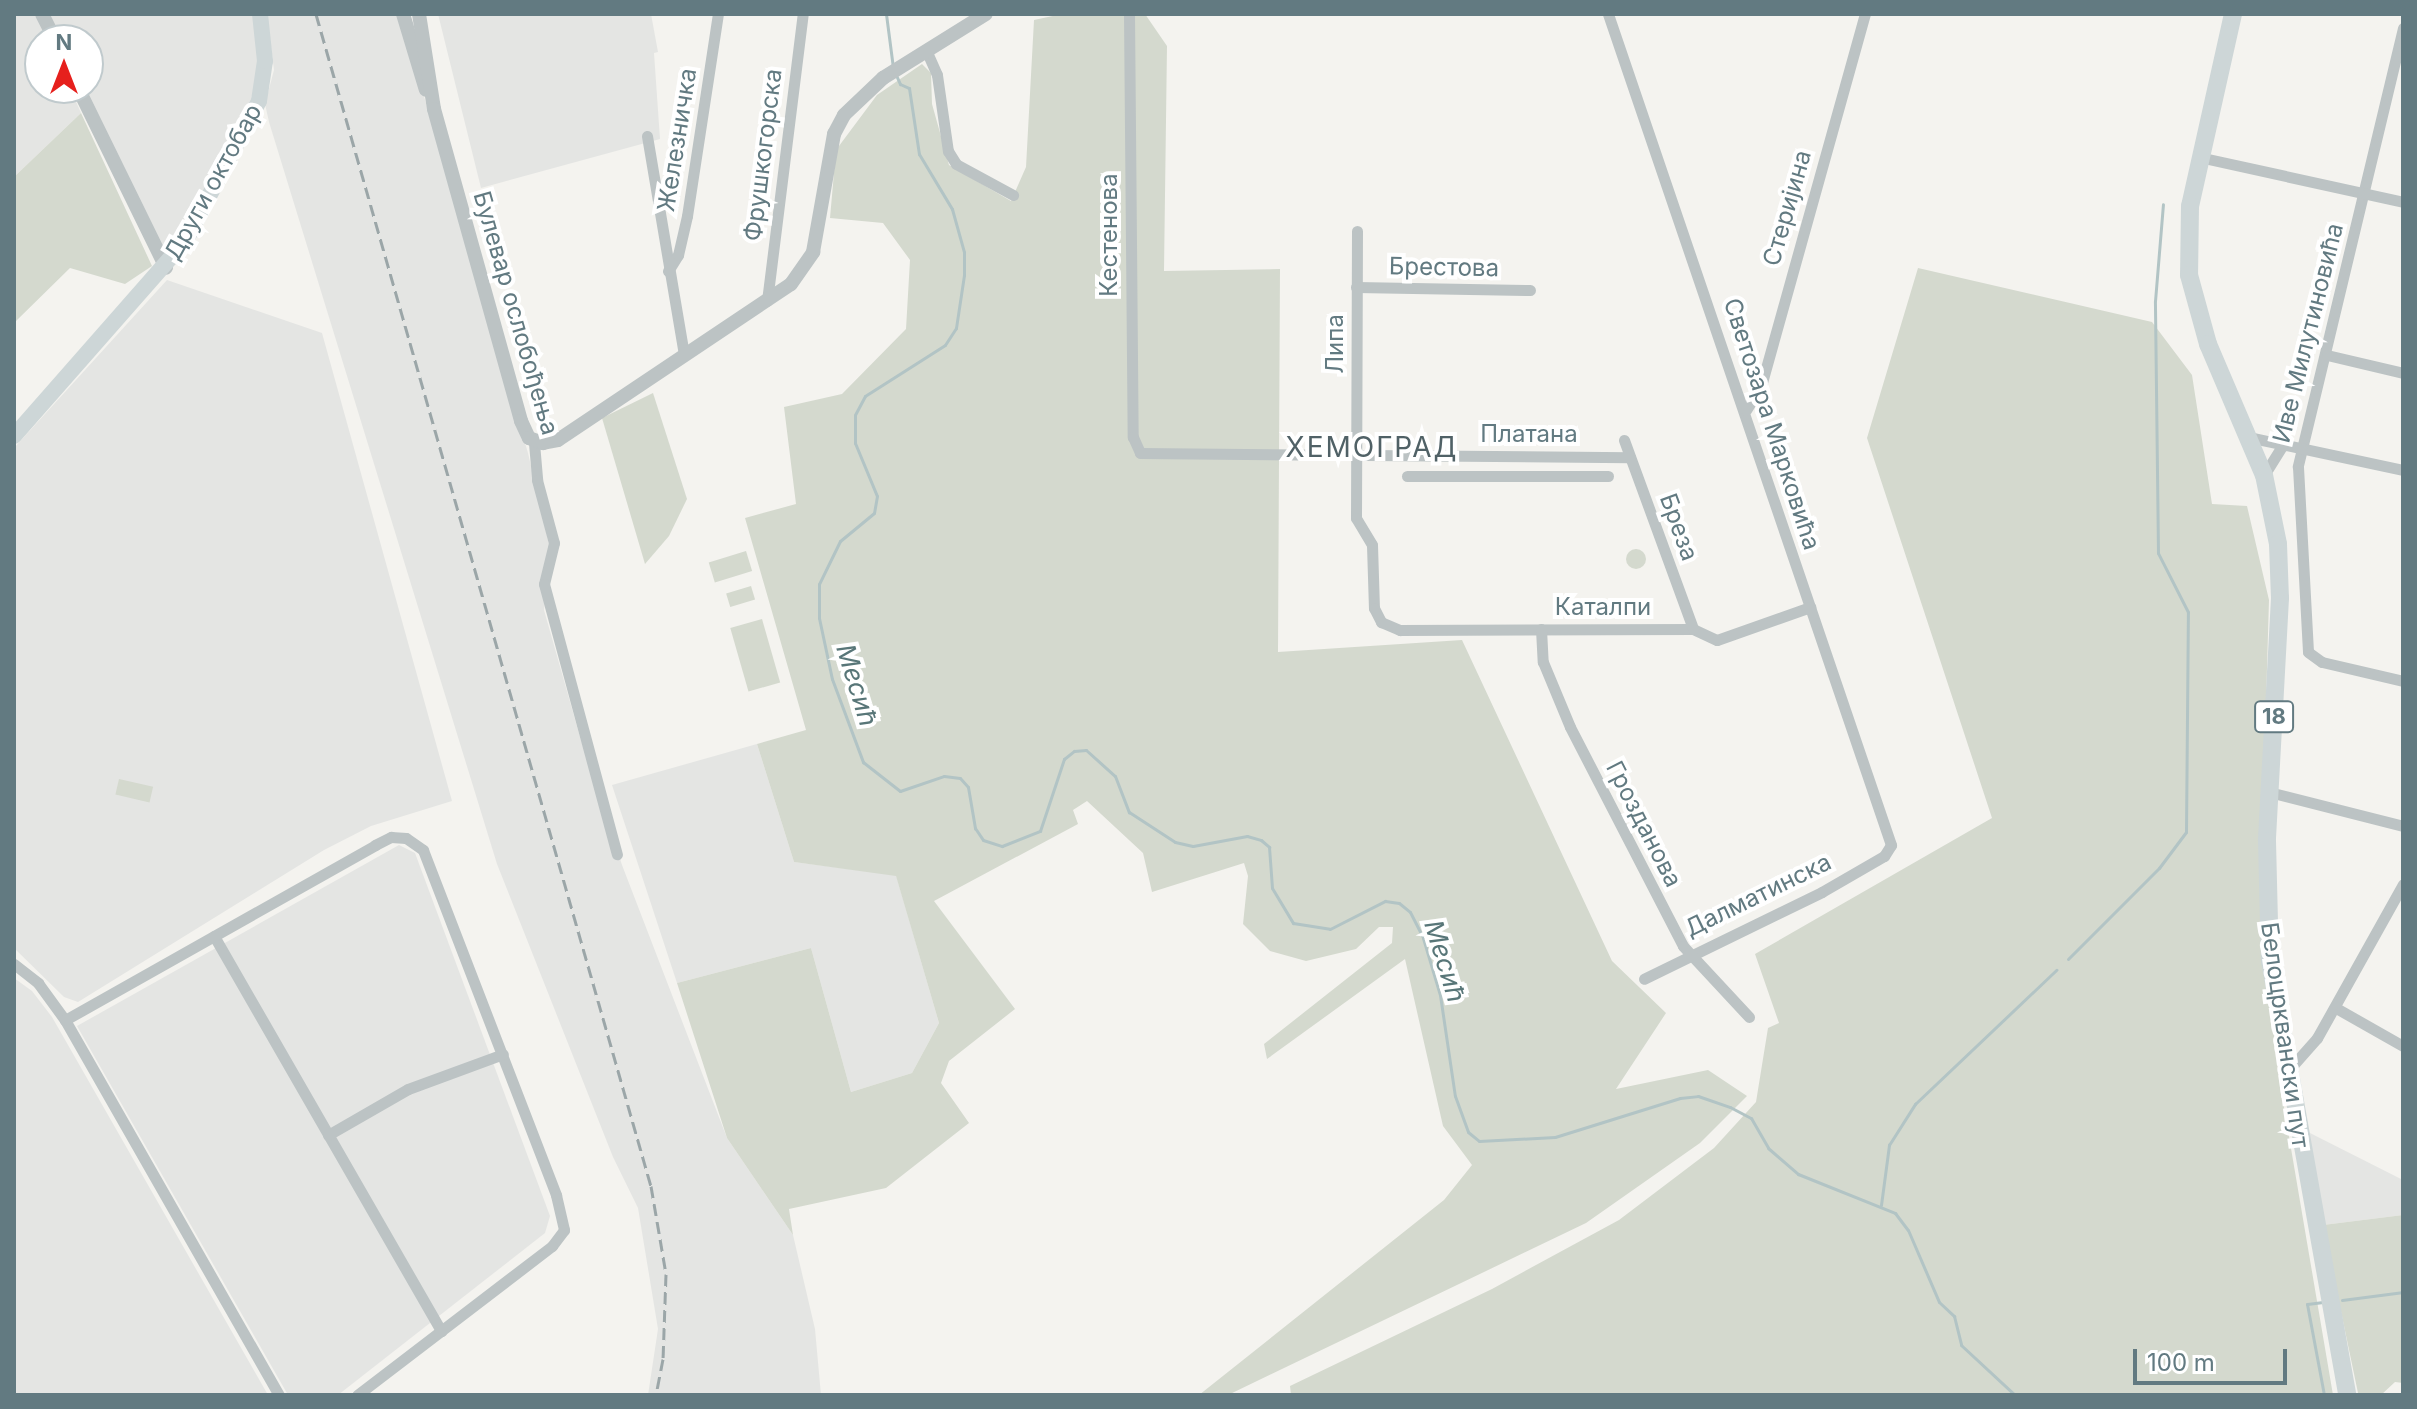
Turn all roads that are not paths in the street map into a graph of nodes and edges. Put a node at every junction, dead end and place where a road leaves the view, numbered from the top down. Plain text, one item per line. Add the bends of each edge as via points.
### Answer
1 (260, 14) edge
2 (403, 14) edge
3 (419, 14) edge
4 (718, 14) edge
5 (803, 14) edge
6 (986, 14) edge
7 (1129, 14) edge
8 (1608, 14) edge
9 (1865, 14) edge
10 (2233, 14) edge
11 (2403, 28) edge
12 (423, 30) junction
13 (412, 44) junction
14 (926, 50) junction
15 (430, 70) junction
16 (86, 104) edge
17 (434, 109) junction
18 (647, 136) dead end
19 (2199, 157) junction
20 (2365, 193) junction
21 (1013, 195) dead end
22 (2403, 202) edge
23 (1357, 231) dead end
24 (166, 268) junction
25 (668, 271) junction
26 (1356, 287) junction
27 (1530, 290) dead end
28 (767, 301) junction
29 (684, 354) junction
30 (2327, 355) junction
31 (2403, 373) edge
32 (1746, 410) junction
33 (14, 436) edge
34 (2248, 437) junction
35 (1624, 440) dead end
36 (534, 443) junction
37 (2284, 443) junction
38 (2302, 445) junction
39 (1140, 453) joint
40 (1357, 456) junction
41 (1543, 456) junction
42 (1630, 457) junction
43 (2403, 470) edge
44 (2264, 475) junction
45 (1407, 476) dead end
46 (1543, 476) junction
47 (1608, 476) dead end
48 (1810, 607) junction
49 (1386, 626) joint
50 (1541, 629) junction
51 (1693, 629) junction
52 (2403, 681) edge
53 (2269, 792) junction
54 (2403, 826) edge
55 (1889, 849) joint
56 (617, 854) dead end
57 (2403, 884) edge
58 (214, 936) junction
59 (1691, 952) junction
60 (14, 964) edge
61 (1644, 979) dead end
62 (2336, 1008) junction
63 (1749, 1017) dead end
64 (65, 1020) junction
65 (2403, 1046) edge
66 (503, 1054) junction
67 (2286, 1073) junction
68 (328, 1135) junction
69 (441, 1331) junction
70 (279, 1395) edge
71 (357, 1395) edge
72 (2347, 1395) edge

1 - 24 main road, Други октобар via 265,61 259,101
2 - 13 street, Булевар ослобођења
3 - 12 street, Булевар ослобођења
4 - 25 street, Железничка via 687,216 678,255
5 - 28 street, Фрушкогорска
6 - 14 street
7 - 39 street, Кестенова via 1133,437
8 - 32 street, Светозара Марковића
9 - 32 street, Стеријина via 1761,386
10 - 19 main road, 18
11 - 20 street, Иве Милутиновића
12 - 13 street
12 - 15 street, Булевар ослобођења
13 - 15 street, Булевар ослобођења
13 - 17 street, Булевар ослобођења
14 - 21 street via 937,75 948,151 956,164
14 - 28 street via 883,78 844,115 834,134 810,259 791,284
15 - 17 street, Булевар ослобођења
16 - 24 street
17 - 36 street, Булевар ослобођења via 521,421
18 - 25 street
19 - 20 street
19 - 34 main road, 18 via 2188,230 2193,297
20 - 22 street
20 - 30 street, Иве Милутиновића
23 - 26 street, Липа
24 - 33 main road, Други октобар
25 - 29 street
26 - 27 street, Брестова
26 - 40 street, Липа
28 - 29 street
29 - 36 street via 558,440
30 - 31 street
30 - 38 street, Иве Милутиновића
32 - 48 street, Светозара Марковића
34 - 37 street
34 - 44 main road, Белоцрквански пут / 18
35 - 42 street, Бреза
36 - 56 street, Булевар ослобођења via 537,480 554,543 544,584
37 - 38 street
37 - 44 street
38 - 43 street
38 - 52 street, Иве Милутиновића via 2298,467 2308,652 2322,662
39 - 40 street, Платана
40 - 41 street, Платана
40 - 49 street, Липа via 1357,523 1372,545 1374,608
41 - 42 street, Платана
41 - 46 street
42 - 51 street, Бреза
44 - 53 main road, Белоцрквански пут / 18 via 2280,568
45 - 46 street
46 - 47 street
48 - 51 street, Каталпи via 1728,639 1710,640
48 - 55 street, Светозара Марковића
49 - 50 street, Каталпи
50 - 51 street, Каталпи
50 - 59 street, Грозданова via 1543,662 1570,727 1676,933
53 - 54 street
53 - 67 main road, Белоцрквански пут / 18 via 2270,961
55 - 59 street, Далматинска via 1822,892
57 - 62 street
58 - 64 street
58 - 66 street via 375,845 391,837 406,838 423,850
58 - 68 street
59 - 61 street, Далматинска
59 - 63 street, Грозданова
60 - 64 street via 38,983
62 - 65 street
62 - 67 street
64 - 70 street
66 - 68 street via 408,1089
66 - 69 street via 563,1213 564,1230 552,1246
67 - 72 main road, Белоцрквански пут / 18
68 - 69 street
69 - 71 street

